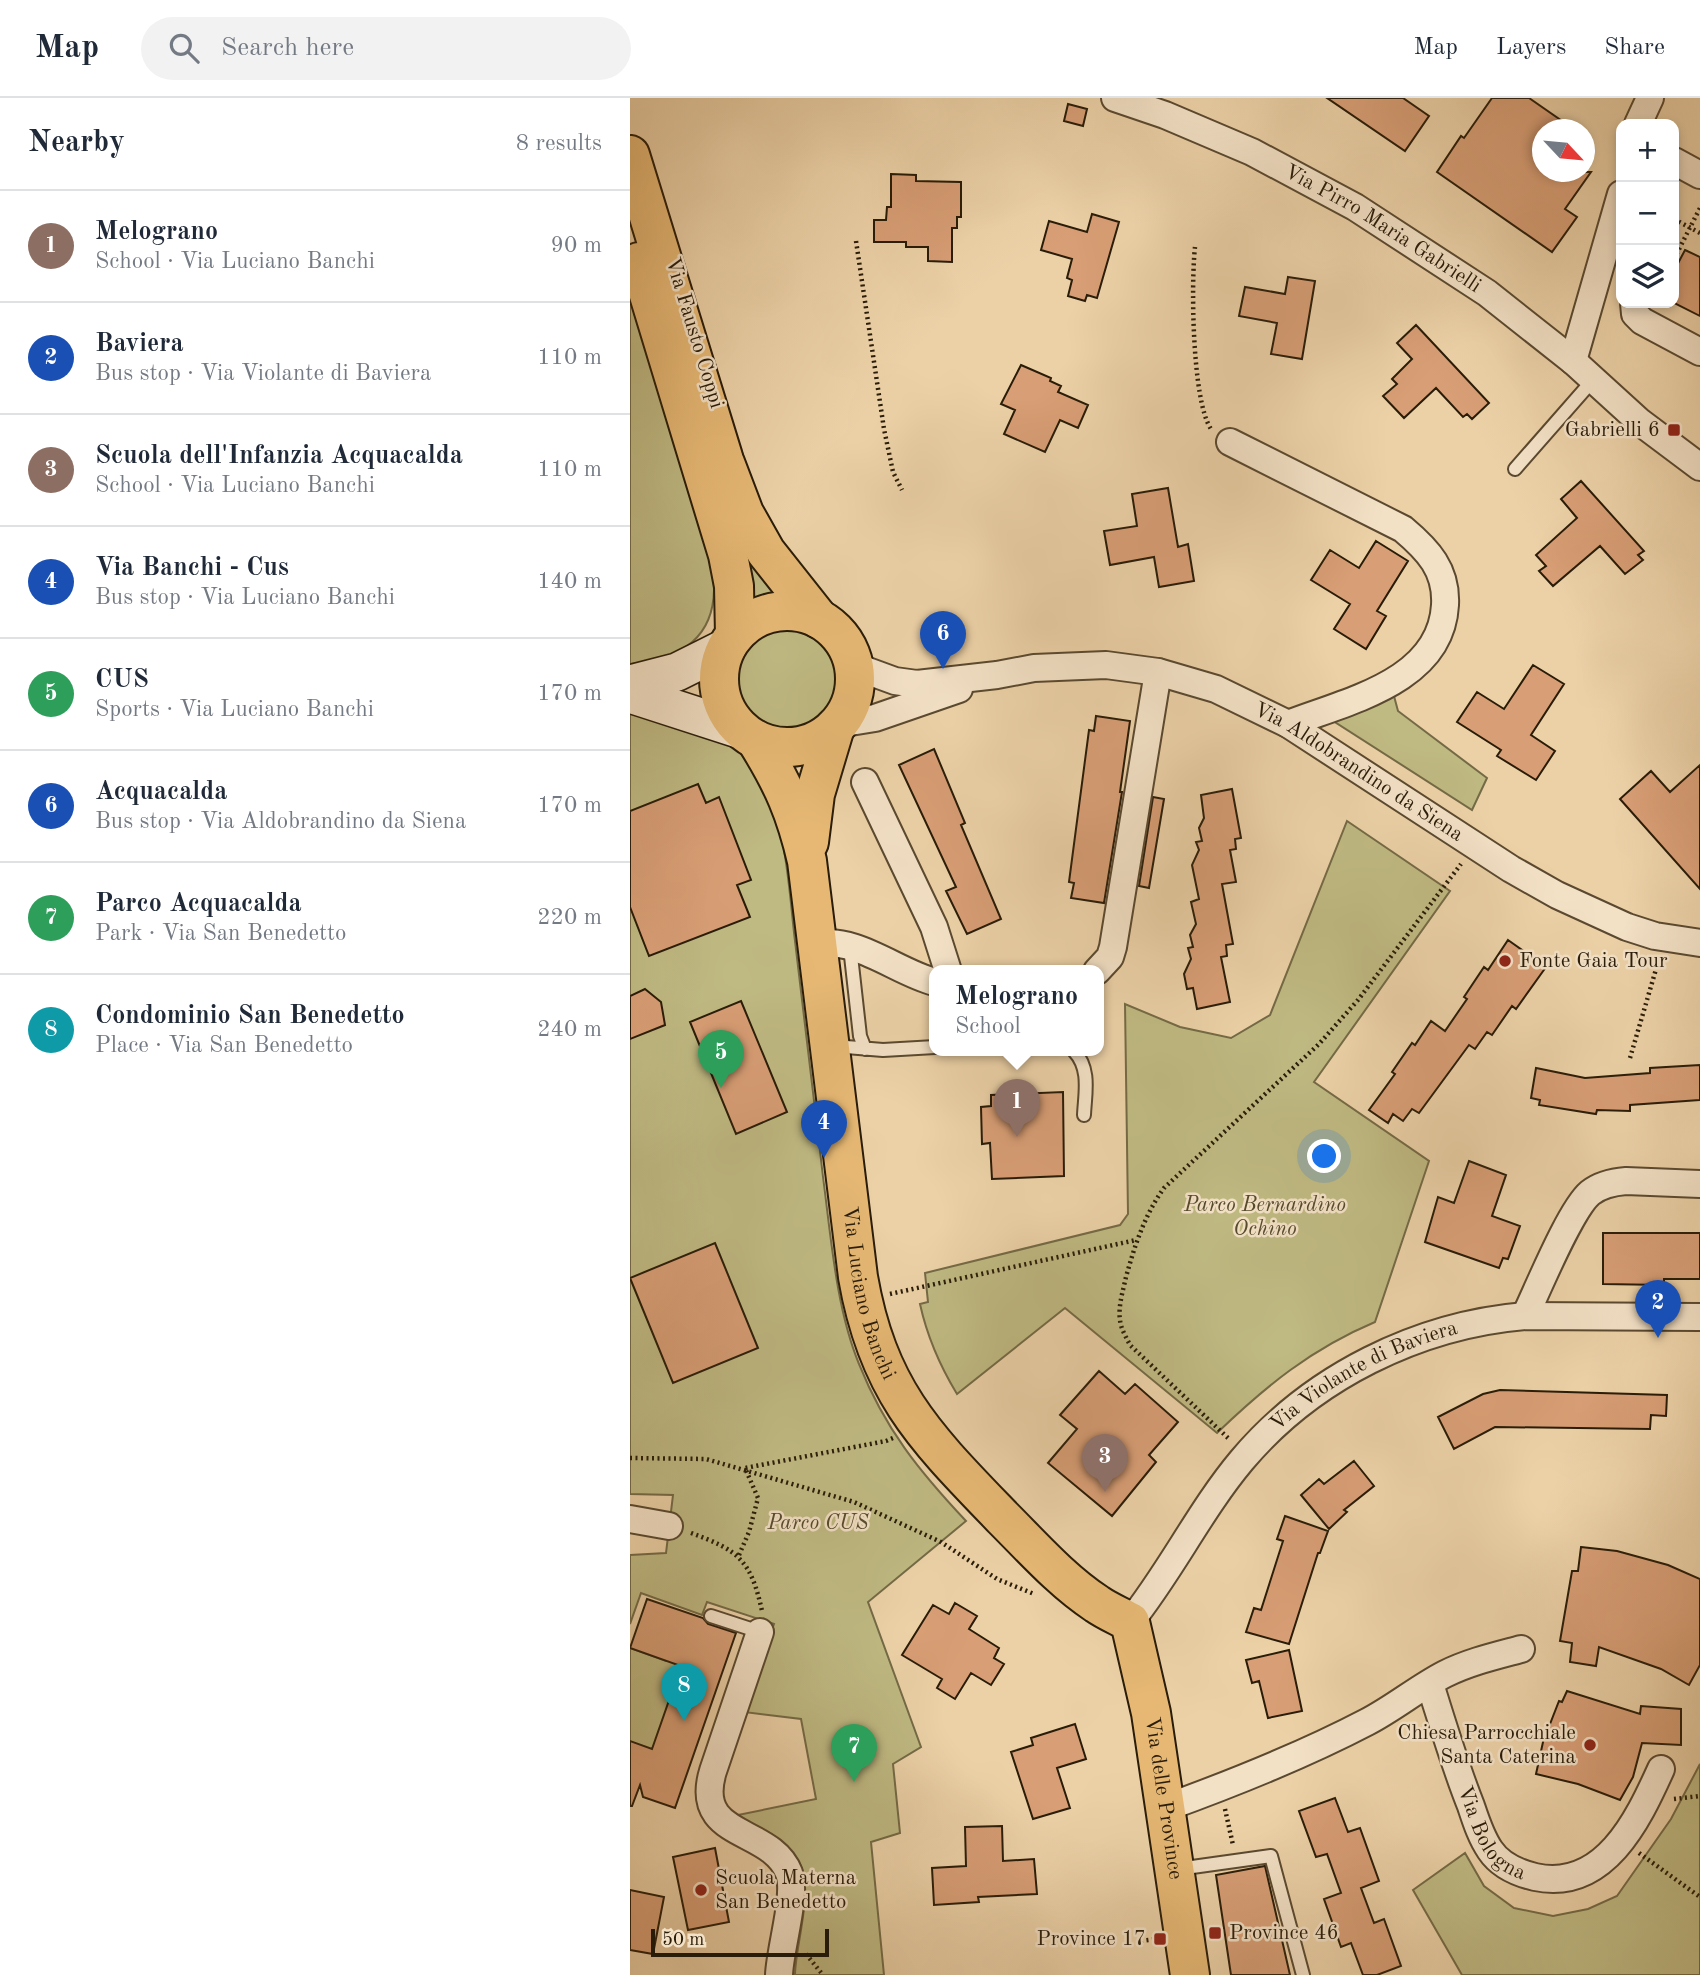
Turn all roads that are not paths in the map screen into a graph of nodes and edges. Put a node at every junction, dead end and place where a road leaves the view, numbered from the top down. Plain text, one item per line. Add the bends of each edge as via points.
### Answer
1 (1115, 98) edge
2 (1650, 98) edge
3 (1181, 109) edge
4 (1640, 119) edge
5 (630, 155) edge
6 (1679, 164) edge
7 (1700, 175) edge
8 (1616, 212) edge
9 (634, 243) edge
10 (1634, 308) edge
11 (1700, 352) edge
12 (1573, 362) junction
13 (1593, 380) junction
14 (1230, 442) road end
15 (723, 457) junction
16 (1700, 467) edge
17 (1515, 469) dead end
18 (819, 619) junction
19 (731, 641) junction
20 (854, 666) junction
21 (1158, 672) junction
22 (997, 675) junction
23 (630, 684) edge
24 (630, 694) edge
25 (1288, 724) junction
26 (837, 725) junction
27 (749, 735) junction
28 (865, 782) dead end
29 (807, 861) junction
30 (1700, 943) edge
31 (833, 946) junction
32 (946, 965) edge
33 (1103, 965) edge
34 (929, 980) edge
35 (847, 1047) junction
36 (929, 1047) edge
37 (1078, 1056) edge
38 (1084, 1115) dead end
39 (1700, 1184) edge
40 (1525, 1316) junction
41 (1700, 1317) edge
42 (630, 1519) edge
43 (669, 1526) road end
44 (711, 1616) dead end
45 (1130, 1622) junction
46 (760, 1632) joint
47 (1521, 1649) dead end
48 (1430, 1684) junction
49 (1661, 1769) dead end
50 (1165, 1808) junction
51 (1174, 1870) junction
52 (779, 1975) edge
53 (1190, 1975) edge
54 (1303, 1975) edge

1 - 3 street, Via Pirro Maria Gabrielli
2 - 4 street
3 - 12 street, Via Pirro Maria Gabrielli via 1355,207 1487,293
5 - 15 main road
6 - 7 street
8 - 12 street
9 - 15 lane, Via Fausto Coppi via 642,232 704,432
9 - 19 main road, Via Luciano Banchi via 728,555 734,586
10 - 11 street via 1642,321
12 - 13 street, Via Pirro Maria Gabrielli
13 - 16 street, Via Pirro Maria Gabrielli
13 - 17 lane
14 - 25 street via 1403,529 1436,561 1446,593 1445,613 1432,647 1409,671 1389,684
15 - 18 main road via 750,526
18 - 19 main road via 797,612 774,612 753,620
18 - 20 main road via 847,646
19 - 23 street via 677,672
19 - 27 main road, Via Luciano Banchi via 719,668 720,691 727,712
20 - 22 street, Via Aldobrandino da Siena via 905,683
20 - 26 main road, Via Luciano Banchi via 855,686
21 - 22 street, Via Aldobrandino da Siena via 1088,665
21 - 25 street, Via Aldobrandino da Siena via 1216,688
21 - 33 street via 1113,947
22 - 26 street, Via Aldobrandino da Siena via 875,718
24 - 27 street
25 - 30 street, Via Aldobrandino da Siena via 1535,883 1606,919 1655,936
26 - 27 main road via 827,735 793,748 774,747
26 - 29 main road, Via Luciano Banchi via 815,794
27 - 29 main road, Via Luciano Banchi via 776,772 792,807
28 - 32 street via 934,927
29 - 31 main road, Via Luciano Banchi
31 - 34 street
31 - 35 main road, Via Luciano Banchi
35 - 36 lane
35 - 45 main road, Via Luciano Banchi via 862,1301 877,1352 894,1388 933,1444 1016,1530 1081,1592
37 - 38 lane via 1086,1076
39 - 40 street via 1626,1181 1591,1192 1576,1212
40 - 41 street, Via Violante di Baviera
40 - 45 street, Via Violante di Baviera via 1466,1325 1393,1349 1352,1369 1288,1415 1239,1464
42 - 43 street
44 - 46 lane
45 - 50 main road, Via delle Province via 1151,1713
46 - 52 street via 713,1771 710,1795 719,1819 773,1851 788,1871 791,1899
47 - 48 street via 1476,1661
48 - 49 street, Via Bologna via 1488,1847 1501,1862 1522,1874 1563,1880 1588,1870 1623,1839
48 - 50 street via 1330,1740
50 - 51 main road, Via delle Province
51 - 53 main road, Via delle Province
51 - 54 lane via 1271,1856

